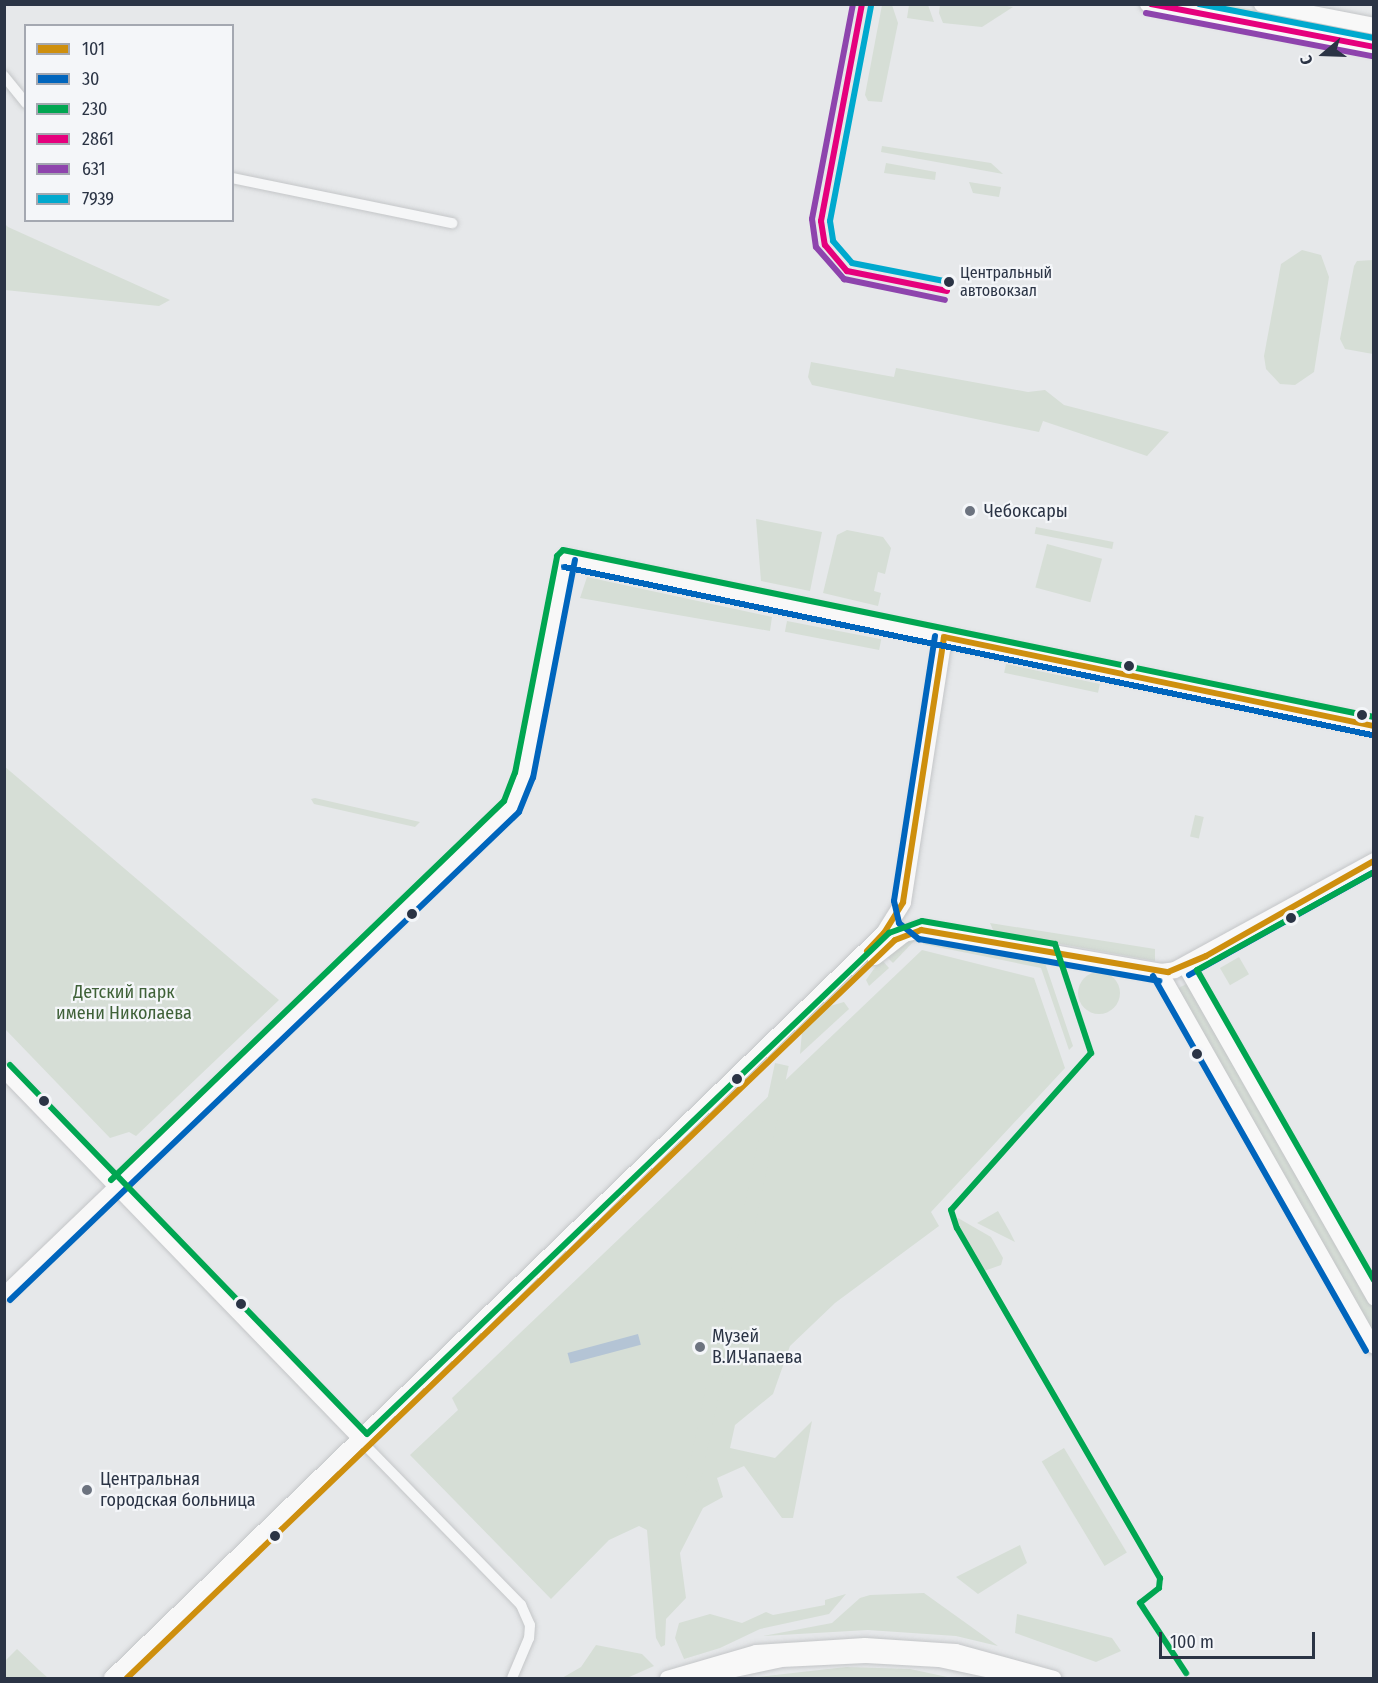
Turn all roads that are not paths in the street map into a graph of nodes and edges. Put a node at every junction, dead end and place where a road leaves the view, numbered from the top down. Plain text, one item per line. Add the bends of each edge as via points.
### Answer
1 (1148, 4) edge
2 (1262, 4) edge
3 (1374, 26) edge
4 (1374, 47) edge
5 (4, 76) edge
6 (24, 101) edge
7 (234, 178) edge
8 (452, 223) dead end
9 (945, 637) junction
10 (1374, 726) edge
11 (1374, 861) edge
12 (903, 902) junction
13 (921, 930) junction
14 (1185, 967) junction
15 (1161, 972) junction
16 (4, 1071) edge
17 (117, 1186) junction
18 (1331, 1225) junction
19 (1311, 1237) junction
20 (4, 1294) edge
21 (1374, 1299) edge
22 (1374, 1347) edge
23 (363, 1443) junction
24 (112, 1678) edge
25 (127, 1678) edge
26 (512, 1678) edge
27 (667, 1678) edge
28 (698, 1678) edge
29 (1024, 1678) edge
30 (1054, 1678) edge

1 - 4 main road
2 - 3 main road
5 - 6 street
7 - 8 street
9 - 10 main road
9 - 12 main road
9 - 17 street via 566,558 524,776 512,806
11 - 14 main road
12 - 13 main road via 907,918
12 - 23 main road via 877,941
13 - 15 main road
13 - 23 main road via 904,934 882,950
14 - 15 main road
14 - 18 street
15 - 19 street
16 - 17 street
17 - 20 street
17 - 23 street
18 - 19 street
18 - 21 street
19 - 22 street
23 - 24 main road
23 - 25 main road
23 - 26 street via 528,1616 529,1638
27 - 30 street via 756,1652 865,1645 956,1651
28 - 29 street via 781,1660 866,1656 939,1660

